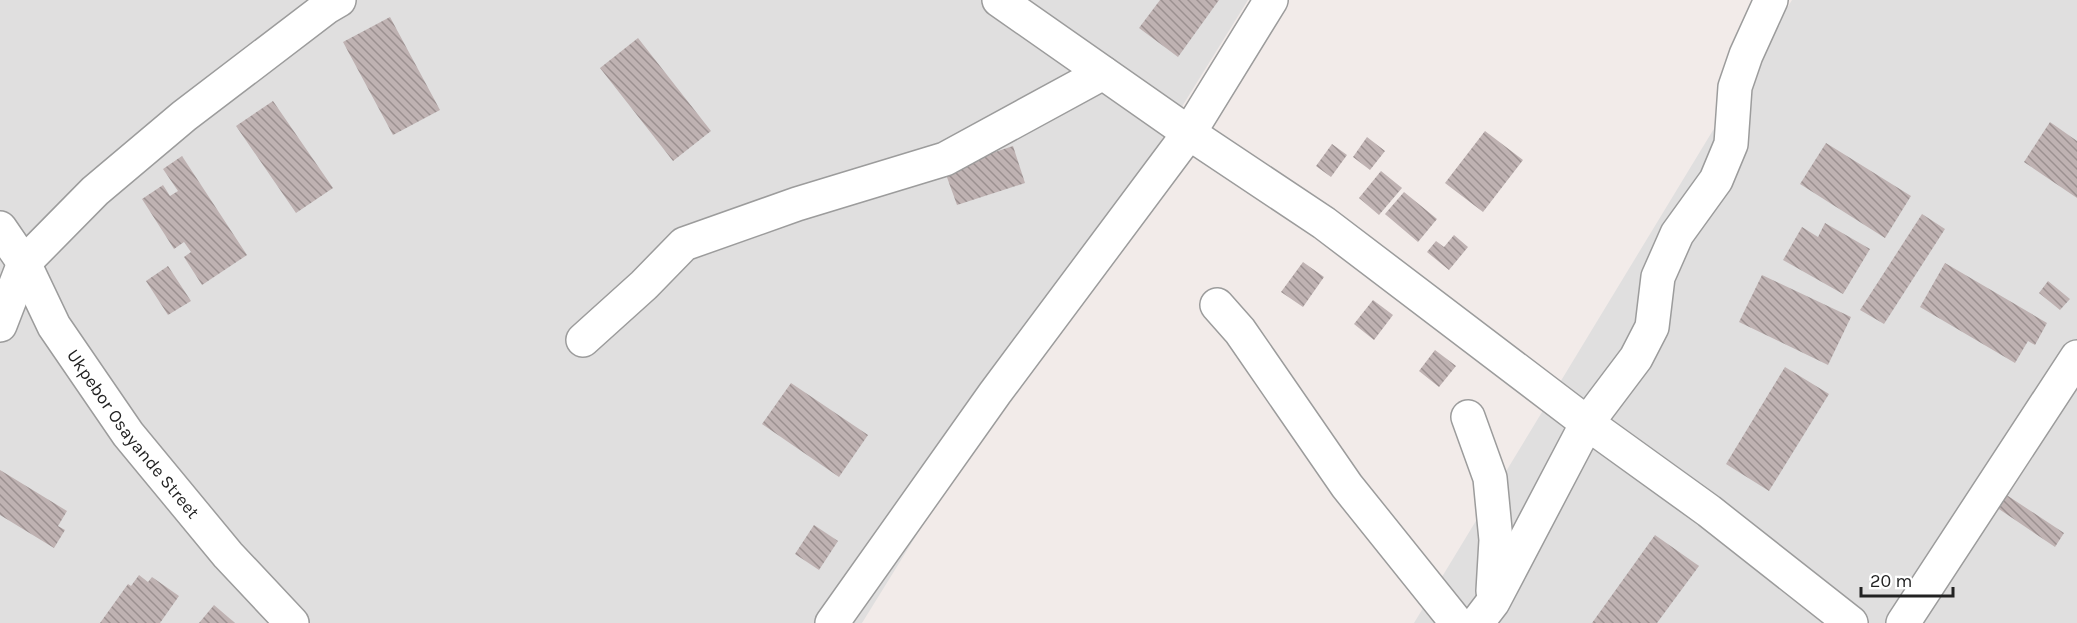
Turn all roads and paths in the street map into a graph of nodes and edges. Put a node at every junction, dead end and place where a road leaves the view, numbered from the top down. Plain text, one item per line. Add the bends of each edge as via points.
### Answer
1 (339, 0) edge
2 (999, 0) edge
3 (1272, 0) edge
4 (1771, 0) edge
5 (1103, 73) junction
6 (1189, 133) junction
7 (0, 228) edge
8 (24, 262) junction
9 (1216, 305) dead end
10 (0, 325) edge
11 (583, 340) dead end
12 (2077, 357) edge
13 (1468, 417) dead end
14 (1587, 423) junction
15 (1485, 612) edge
16 (292, 623) edge
17 (831, 623) edge
18 (1457, 623) edge
19 (1851, 623) edge
20 (1903, 623) edge

1 - 8 street via 184,116 95,191
2 - 5 street
3 - 6 street
4 - 14 street via 1735,87 1731,144 1716,180 1677,234 1658,277 1652,327 1636,358
5 - 6 street
5 - 11 street via 945,159 797,204 684,244
6 - 14 street via 1324,223
6 - 17 street via 995,393
7 - 8 street, Ukpebor Osayande Street
8 - 10 street
8 - 16 street, Ukpebor Osayande Street via 54,326 128,434 228,555
9 - 18 street via 1240,331 1347,486
12 - 20 street
13 - 15 street via 1490,478 1496,540
14 - 15 street
14 - 19 street via 1709,511

